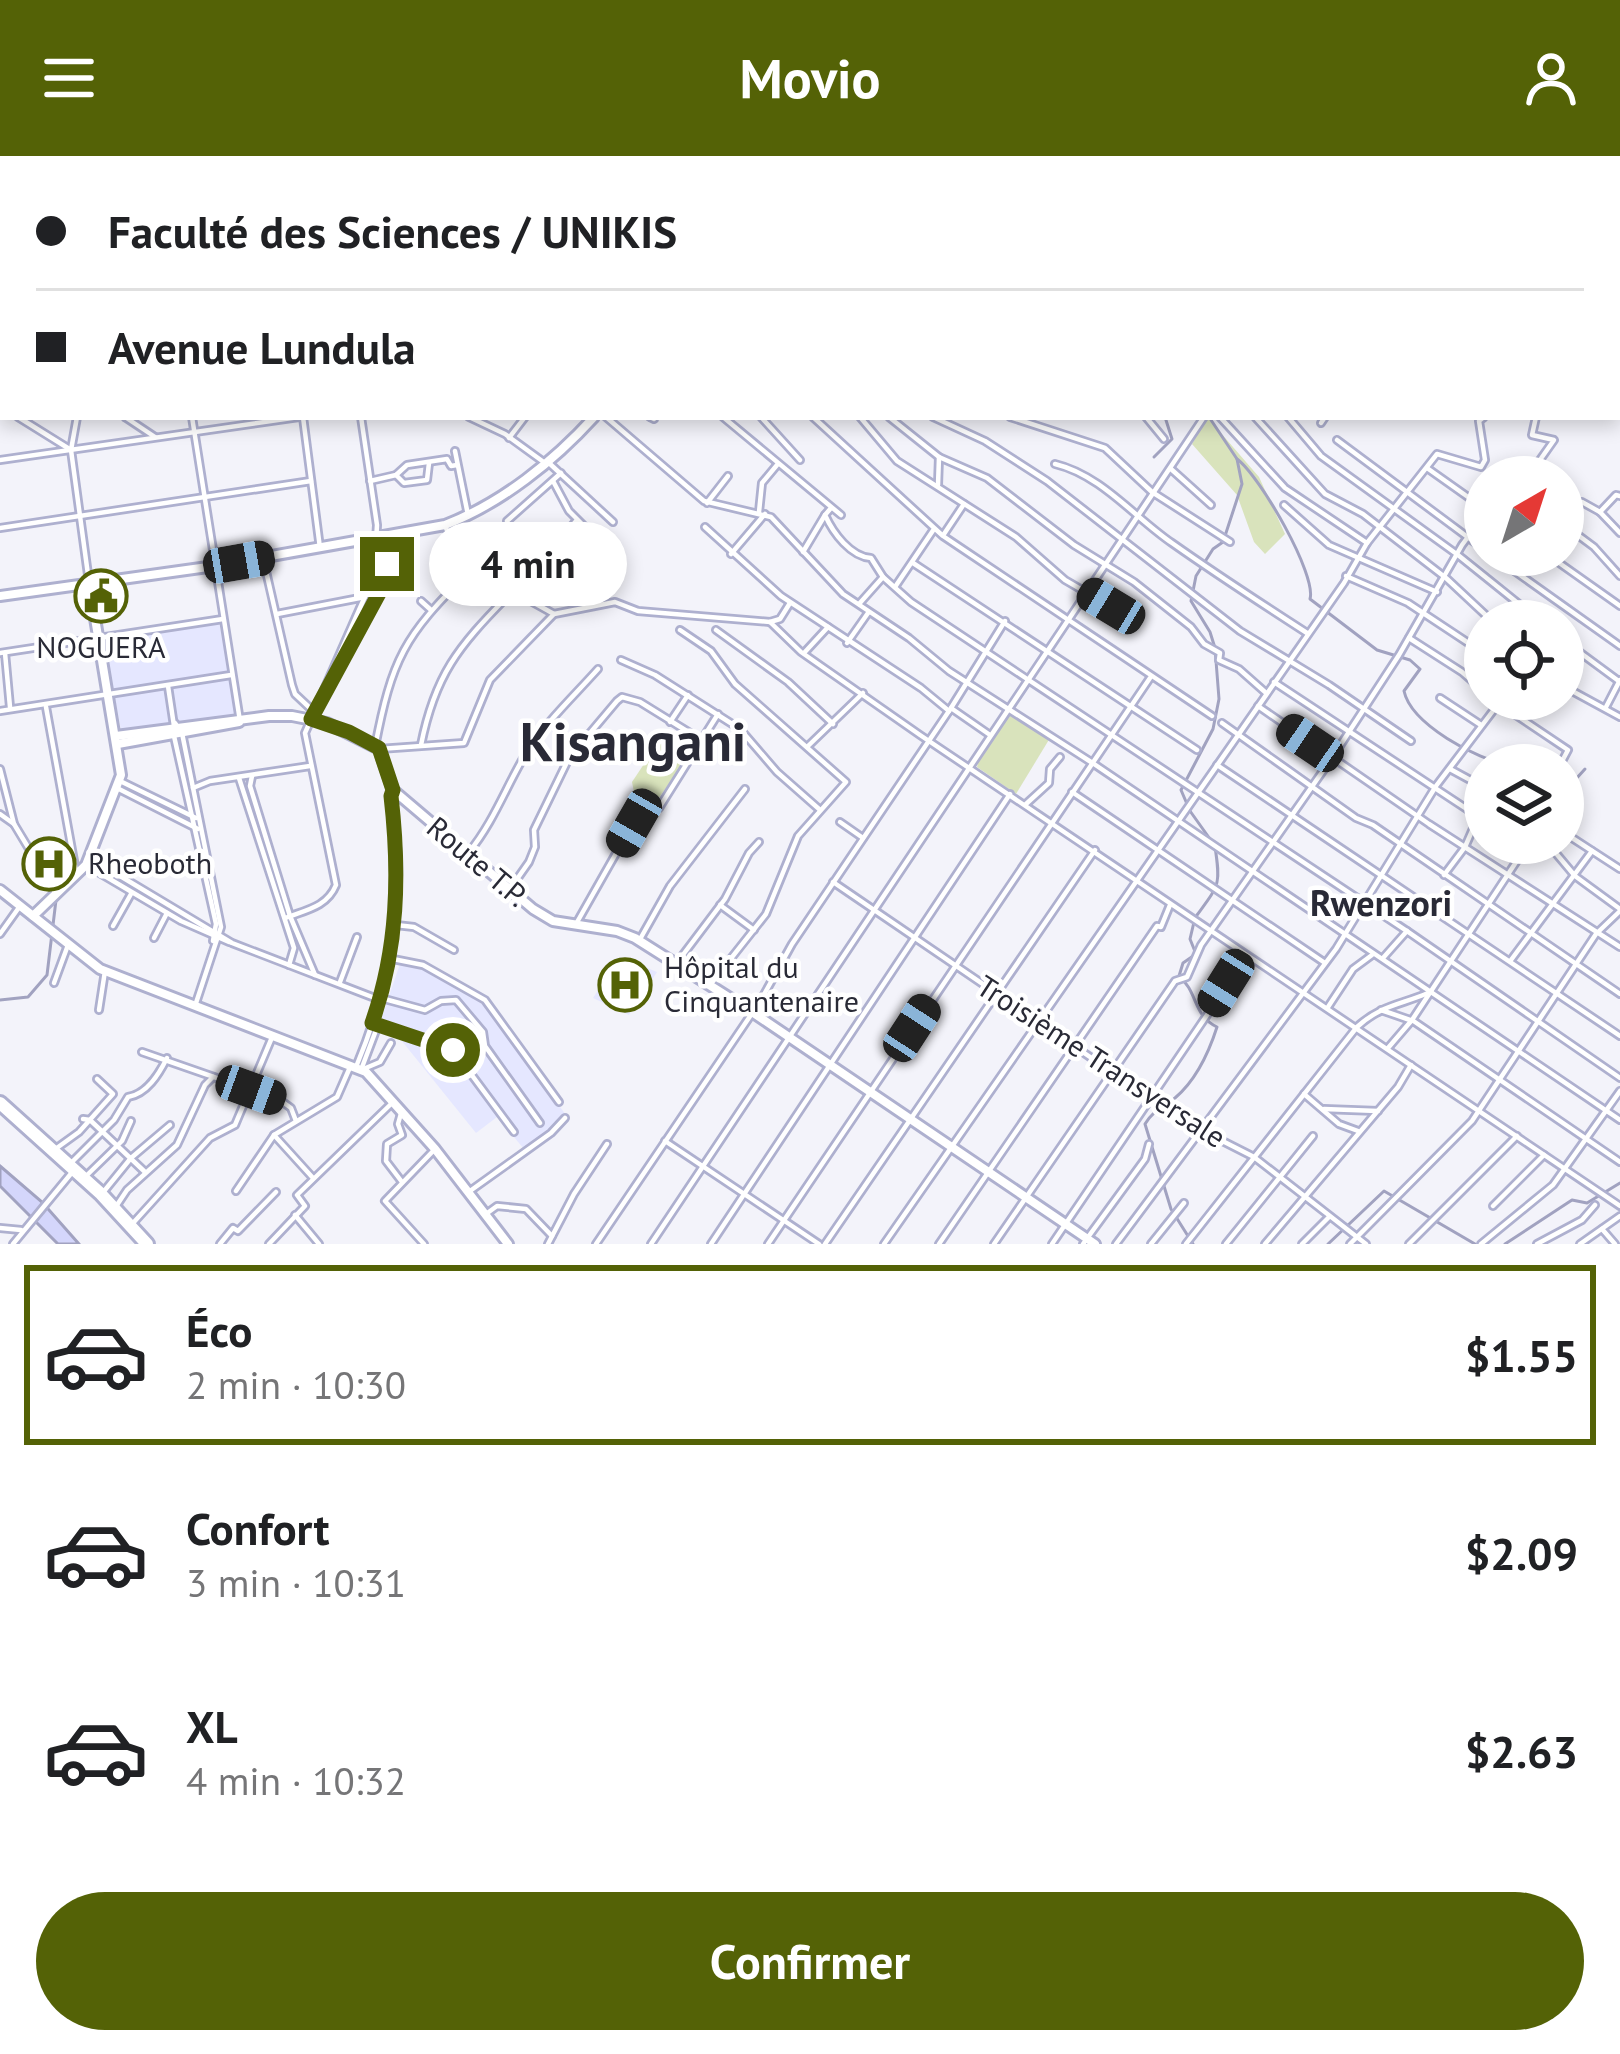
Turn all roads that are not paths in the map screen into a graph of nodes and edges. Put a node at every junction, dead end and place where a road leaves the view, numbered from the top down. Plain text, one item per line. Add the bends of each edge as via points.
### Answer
1 (23, 420) edge
2 (76, 420) edge
3 (130, 420) edge
4 (193, 420) edge
5 (278, 420) edge
6 (300, 420) edge
7 (361, 420) edge
8 (523, 420) edge
9 (591, 420) edge
10 (610, 420) edge
11 (726, 420) edge
12 (764, 420) edge
13 (816, 420) edge
14 (863, 420) edge
15 (893, 420) edge
16 (939, 420) edge
17 (1018, 420) edge
18 (1148, 420) edge
19 (1202, 420) edge
20 (1223, 420) edge
21 (1258, 420) edge
22 (1291, 420) edge
23 (1480, 420) edge
24 (1536, 420) edge
25 (488, 421) edge
26 (624, 421) dead end
27 (616, 425) junction
28 (195, 431) junction
29 (155, 437) junction
30 (508, 438) junction
31 (1164, 439) dead end
32 (1337, 440) dead end
33 (71, 449) junction
34 (455, 451) dead end
35 (1543, 456) edge
36 (939, 457) junction
37 (0, 460) edge
38 (800, 460) dead end
39 (429, 463) junction
40 (548, 463) junction
41 (1055, 464) dead end
42 (457, 465) junction
43 (777, 465) junction
44 (1169, 467) junction
45 (1427, 468) junction
46 (561, 473) junction
47 (396, 475) junction
48 (728, 476) dead end
49 (310, 481) junction
50 (370, 481) junction
51 (553, 481) junction
52 (938, 485) junction
53 (1408, 491) junction
54 (1153, 492) junction
55 (1464, 495) edge
56 (1620, 496) edge
57 (204, 497) junction
58 (707, 502) junction
59 (1584, 503) edge
60 (964, 504) junction
61 (1284, 505) dead end
62 (1211, 506) dead end
63 (1394, 509) junction
64 (828, 512) junction
65 (1600, 512) junction
66 (762, 513) junction
67 (1136, 514) junction
68 (468, 515) junction
69 (841, 515) dead end
70 (80, 516) junction
71 (578, 520) junction
72 (507, 521) dead end
73 (613, 522) dead end
74 (445, 525) junction
75 (705, 527) dead end
76 (0, 528) edge
77 (1381, 528) junction
78 (934, 530) junction
79 (1620, 533) edge
80 (593, 535) dead end
81 (1464, 535) edge
82 (943, 536) junction
83 (1121, 536) junction
84 (376, 537) junction
85 (1226, 540) dead end
86 (1584, 540) edge
87 (1367, 543) junction
88 (1464, 545) edge
89 (320, 549) junction
90 (803, 552) junction
91 (731, 554) junction
92 (1458, 555) junction
93 (263, 558) junction
94 (1358, 560) junction
95 (913, 563) junction
96 (1104, 564) junction
97 (215, 566) junction
98 (468, 573) junction
99 (1620, 575) edge
100 (1346, 576) junction
101 (1521, 576) edge
102 (1578, 576) edge
103 (883, 577) junction
104 (1446, 578) junction
105 (89, 582) junction
106 (895, 587) junction
107 (1086, 591) junction
108 (1437, 592) junction
109 (518, 594) junction
110 (0, 596) edge
111 (365, 597) junction
112 (507, 597) junction
113 (1470, 600) edge
114 (1514, 600) edge
115 (421, 601) dead end
116 (790, 603) junction
117 (858, 605) junction
118 (1620, 606) edge
119 (430, 610) junction
120 (869, 612) junction
121 (1422, 613) junction
122 (277, 614) junction
123 (554, 614) junction
124 (223, 619) junction
125 (1132, 619) dead end
126 (1067, 620) junction
127 (1004, 621) junction
128 (770, 622) junction
129 (828, 627) junction
130 (680, 630) dead end
131 (716, 630) dead end
132 (1307, 633) junction
133 (1409, 638) junction
134 (97, 639) junction
135 (1464, 640) edge
136 (848, 643) junction
137 (1620, 646) edge
138 (1047, 648) junction
139 (986, 651) junction
140 (3, 653) edge
141 (804, 653) junction
142 (1584, 655) edge
143 (622, 660) dead end
144 (1288, 660) junction
145 (598, 669) dead end
146 (231, 675) junction
147 (1028, 677) junction
148 (1464, 677) edge
149 (1150, 678) junction
150 (1620, 681) edge
151 (1274, 682) junction
152 (967, 684) junction
153 (169, 686) junction
154 (863, 693) junction
155 (1266, 693) junction
156 (688, 695) junction
157 (111, 696) junction
158 (1584, 696) edge
159 (1441, 698) dead end
160 (46, 704) junction
161 (1130, 704) junction
162 (1258, 706) junction
163 (1606, 706) junction
164 (1362, 708) junction
165 (11, 709) junction
166 (1008, 709) junction
167 (950, 710) junction
168 (0, 711) edge
169 (718, 714) junction
170 (312, 715) junction
171 (1212, 716) dead end
172 (1620, 717) edge
173 (1486, 720) edge
174 (1525, 720) edge
175 (240, 721) junction
176 (670, 722) junction
177 (1222, 723) dead end
178 (833, 724) junction
179 (1482, 726) junction
180 (177, 729) junction
181 (1350, 730) junction
182 (990, 735) junction
183 (1111, 735) junction
184 (1238, 735) junction
185 (117, 740) junction
186 (703, 741) junction
187 (929, 741) junction
188 (1412, 741) dead end
189 (1559, 744) edge
190 (421, 745) junction
191 (808, 746) junction
192 (377, 748) junction
193 (1197, 750) dead end
194 (1060, 757) dead end
195 (1332, 758) junction
196 (1091, 762) junction
197 (970, 765) junction
198 (1217, 765) junction
199 (310, 766) junction
200 (0, 769) edge
201 (1450, 769) junction
202 (252, 776) junction
203 (1464, 777) edge
204 (239, 778) junction
205 (116, 783) junction
206 (1310, 785) junction
207 (1436, 786) junction
208 (193, 788) junction
209 (746, 789) dead end
210 (393, 790) junction
211 (1072, 792) junction
212 (1198, 793) junction
213 (1010, 794) junction
214 (1026, 804) junction
215 (1464, 806) edge
216 (10, 807) junction
217 (819, 809) junction
218 (1290, 813) junction
219 (0, 814) edge
220 (255, 816) junction
221 (1419, 817) junction
222 (1178, 821) junction
223 (840, 822) dead end
224 (1053, 822) junction
225 (14, 824) junction
226 (198, 825) junction
227 (862, 838) junction
228 (760, 842) dead end
229 (1272, 842) junction
230 (1400, 844) junction
231 (1464, 846) edge
232 (1584, 846) edge
233 (1464, 848) edge
234 (1095, 850) junction
235 (1156, 850) junction
236 (1592, 851) junction
237 (469, 852) junction
238 (88, 861) junction
239 (1492, 864) edge
240 (1513, 864) edge
241 (1565, 864) edge
242 (1620, 868) edge
243 (1251, 871) junction
244 (76, 872) junction
245 (1382, 874) junction
246 (1508, 874) junction
247 (1444, 875) junction
248 (1576, 876) junction
249 (1137, 879) junction
250 (833, 882) junction
251 (510, 889) junction
252 (0, 890) edge
253 (55, 892) junction
254 (132, 892) junction
255 (1232, 900) junction
256 (1171, 903) junction
257 (1489, 903) junction
258 (1362, 904) junction
259 (1552, 904) junction
260 (720, 905) junction
261 (20, 906) junction
262 (874, 910) junction
263 (1620, 910) edge
264 (167, 913) junction
265 (33, 916) junction
266 (287, 917) junction
267 (576, 924) junction
268 (396, 925) junction
269 (113, 926) dead end
270 (754, 930) junction
271 (1210, 930) junction
272 (1407, 931) junction
273 (1470, 932) junction
274 (1533, 933) junction
275 (0, 934) edge
276 (1342, 934) junction
277 (1596, 934) junction
278 (215, 937) junction
279 (357, 937) dead end
280 (154, 938) dead end
281 (914, 938) junction
282 (639, 941) junction
283 (68, 945) junction
284 (1620, 947) edge
285 (454, 950) dead end
286 (1246, 956) junction
287 (388, 958) junction
288 (1384, 958) junction
289 (1511, 960) junction
290 (1450, 961) junction
291 (1324, 963) junction
292 (1576, 963) junction
293 (676, 964) junction
294 (954, 964) junction
295 (290, 965) junction
296 (105, 971) junction
297 (316, 975) junction
298 (54, 983) dead end
299 (339, 985) junction
300 (710, 985) junction
301 (1304, 991) junction
302 (1430, 992) junction
303 (1557, 992) junction
304 (997, 993) junction
305 (1620, 994) edge
306 (381, 999) junction
307 (195, 1006) junction
308 (1328, 1007) junction
309 (1376, 1009) junction
310 (99, 1010) dead end
311 (752, 1012) junction
312 (1411, 1020) junction
313 (1537, 1022) junction
314 (1039, 1023) junction
315 (375, 1024) junction
316 (1358, 1027) junction
317 (273, 1034) junction
318 (1620, 1036) edge
319 (789, 1037) junction
320 (391, 1043) dead end
321 (1076, 1046) junction
322 (1388, 1048) junction
323 (1518, 1050) junction
324 (142, 1052) dead end
325 (167, 1058) junction
326 (830, 1064) junction
327 (1411, 1065) junction
328 (356, 1067) junction
329 (1114, 1071) junction
330 (200, 1073) junction
331 (213, 1077) junction
332 (1620, 1078) edge
333 (97, 1079) dead end
334 (1499, 1080) junction
335 (205, 1085) junction
336 (251, 1090) junction
337 (871, 1091) junction
338 (1620, 1091) edge
339 (1304, 1094) junction
340 (1150, 1096) junction
341 (394, 1101) junction
342 (559, 1102) dead end
343 (0, 1103) edge
344 (402, 1110) junction
345 (1320, 1110) junction
346 (1378, 1111) junction
347 (1606, 1111) junction
348 (1478, 1112) junction
349 (565, 1118) dead end
350 (86, 1119) junction
351 (911, 1119) junction
352 (1620, 1120) edge
353 (131, 1121) dead end
354 (296, 1121) junction
355 (540, 1123) dead end
356 (170, 1125) dead end
357 (1345, 1127) junction
358 (1201, 1130) junction
359 (1363, 1130) junction
360 (102, 1131) junction
361 (514, 1132) dead end
362 (274, 1135) junction
363 (1312, 1136) dead end
364 (1517, 1136) junction
365 (1587, 1140) junction
366 (665, 1141) junction
367 (1351, 1141) junction
368 (607, 1144) dead end
369 (1149, 1144) dead end
370 (116, 1145) junction
371 (950, 1145) junction
372 (53, 1150) junction
373 (435, 1150) junction
374 (1544, 1155) junction
375 (1254, 1157) junction
376 (131, 1158) junction
377 (1620, 1162) edge
378 (704, 1166) junction
379 (1566, 1169) junction
380 (76, 1171) junction
381 (145, 1172) junction
382 (988, 1172) junction
383 (313, 1178) junction
384 (1279, 1178) junction
385 (402, 1182) junction
386 (236, 1191) dead end
387 (276, 1192) dead end
388 (469, 1192) junction
389 (100, 1193) junction
390 (745, 1193) junction
391 (1026, 1198) junction
392 (1305, 1199) junction
393 (1184, 1203) dead end
394 (1595, 1205) dead end
395 (1493, 1206) dead end
396 (1620, 1206) edge
397 (116, 1208) junction
398 (486, 1214) junction
399 (295, 1215) junction
400 (1620, 1216) edge
401 (1328, 1218) junction
402 (784, 1220) junction
403 (131, 1225) junction
404 (1065, 1225) junction
405 (0, 1228) edge
406 (1602, 1229) junction
407 (21, 1230) junction
408 (552, 1236) junction
409 (1356, 1237) junction
410 (1188, 1240) edge
411 (1088, 1242) edge
412 (421, 1243) edge
413 (13, 1244) edge
414 (147, 1244) edge
415 (220, 1244) edge
416 (268, 1244) edge
417 (320, 1244) edge
418 (508, 1244) edge
419 (548, 1244) edge
420 (596, 1244) edge
421 (651, 1244) edge
422 (711, 1244) edge
423 (768, 1244) edge
424 (822, 1244) edge
425 (884, 1244) edge
426 (939, 1244) edge
427 (994, 1244) edge
428 (1052, 1244) edge
429 (1116, 1244) edge
430 (1151, 1244) edge
431 (1226, 1244) edge
432 (1265, 1244) edge
433 (1302, 1244) edge
434 (1350, 1244) edge
435 (1366, 1244) edge
436 (1408, 1244) edge
437 (1481, 1244) edge
438 (1537, 1244) edge
439 (1580, 1244) edge
440 (1615, 1244) edge

1 - 33 street
2 - 33 street
3 - 29 street
4 - 28 street
5 - 28 street
6 - 49 street
7 - 50 street
8 - 30 street
9 - 40 street
10 - 27 street
11 - 43 street
12 - 38 street
13 - 78 street
14 - 52 street via 897,461
15 - 36 street
16 - 83 street via 1024,465
17 - 54 street via 1106,448
18 - 31 street
19 - 44 street
20 - 87 street via 1285,488
21 - 77 street via 1325,494
22 - 63 street via 1321,456
23 - 45 street via 1480,469 1438,454
24 - 35 street via 1532,435 1554,440
25 - 30 street
26 - 27 street
27 - 58 street
28 - 29 street
28 - 57 street
29 - 33 street
30 - 40 street
32 - 53 street
33 - 37 street
33 - 70 street
34 - 42 street
36 - 52 street
36 - 96 street via 987,478
39 - 42 street
39 - 47 street
39 - 47 street via 427,480 404,483
40 - 46 street
40 - 68 street
41 - 67 street via 1083,474
42 - 68 street
43 - 64 street
43 - 66 street via 762,483
44 - 54 street
44 - 62 street
45 - 53 street
45 - 55 street
46 - 51 street
46 - 73 street
47 - 50 street
48 - 58 street
49 - 57 street
49 - 89 street
50 - 84 street
51 - 71 street
51 - 72 street
52 - 60 street
53 - 63 street
53 - 81 street
54 - 67 street
54 - 85 street
56 - 65 street
57 - 70 street
57 - 97 street
58 - 66 street
59 - 65 street
60 - 82 street
60 - 107 street
61 - 94 street via 1322,541
63 - 77 street
63 - 92 street
64 - 69 street
64 - 90 street
64 - 103 street via 837,538 871,558
65 - 79 street
66 - 90 street
66 - 91 street
67 - 83 street
67 - 132 street
68 - 74 street
70 - 76 street
70 - 105 street
71 - 80 street
71 - 109 street
74 - 84 street
74 - 98 street
75 - 91 street
77 - 87 street
77 - 104 street
78 - 82 street
78 - 95 street
82 - 126 street
83 - 96 street
83 - 144 street
84 - 89 street
84 - 111 street
84 - 170 street via 387,576
86 - 99 street
87 - 94 street
88 - 92 street
89 - 93 street
90 - 117 street
91 - 116 street
92 - 104 street
92 - 114 street
93 - 97 street
93 - 122 street
94 - 100 street
94 - 108 street
95 - 106 street
95 - 127 street
96 - 107 street
96 - 155 street
97 - 105 street
97 - 124 street
98 - 112 street
98 - 119 street
100 - 121 street
100 - 132 street
101 - 137 street
102 - 118 street
103 - 106 street
103 - 117 street
104 - 108 street
104 - 113 street
105 - 110 street
105 - 134 street
106 - 139 street
107 - 125 street
107 - 126 street
108 - 121 street
109 - 112 street
109 - 123 street
111 - 122 street
111 - 170 street
112 - 190 street via 442,674
115 - 119 street
116 - 128 street
116 - 129 street
117 - 120 street
119 - 192 street via 394,664
120 - 136 street
120 - 152 street
121 - 133 street
121 - 135 street
122 - 170 street via 295,694
123 - 128 street via 615,602
123 - 190 street via 490,680 464,742
124 - 134 street
124 - 146 street
126 - 138 street
126 - 149 street
127 - 138 street
127 - 139 street
128 - 141 street
129 - 136 street
129 - 141 street
130 - 191 street
131 - 178 street
132 - 144 street
133 - 148 street
133 - 164 street
134 - 140 street
134 - 157 street
136 - 167 street
138 - 147 street
138 - 161 street
139 - 147 street
139 - 152 street
140 - 165 street
141 - 154 street
142 - 150 street
143 - 156 street
144 - 151 street
144 - 164 street
145 - 237 street via 539,734
146 - 153 street
146 - 175 street
147 - 166 street
147 - 183 street
149 - 161 street
149 - 171 street
150 - 163 street
151 - 155 street
151 - 181 street
152 - 166 street
152 - 167 street
153 - 157 street
153 - 180 street
154 - 178 street
154 - 187 street
155 - 162 street
156 - 169 street
156 - 176 street
157 - 160 street
157 - 185 street
158 - 163 street
159 - 179 street
160 - 165 street
160 - 244 street
161 - 183 street
161 - 193 street
162 - 184 street
162 - 195 street
163 - 172 street
164 - 181 street
164 - 188 street
165 - 168 street
166 - 182 street
166 - 196 street
167 - 182 street
167 - 187 street
169 - 186 street
169 - 217 street
170 - 175 street
170 - 192 street
170 - 199 street via 305,733
173 - 179 street
174 - 189 street
175 - 180 street
176 - 186 street
176 - 251 street via 635,700 616,701 569,758 534,830 529,862
177 - 184 street
178 - 191 street
179 - 201 street
180 - 185 street
180 - 208 street
180 - 226 street
181 - 195 street
181 - 207 street
182 - 197 street
183 - 196 street
183 - 212 street
184 - 198 street
184 - 206 street
185 - 205 street
186 - 267 street via 659,808 644,804
187 - 197 street
187 - 227 street
190 - 192 street
191 - 217 street via 846,782
192 - 210 street
194 - 214 street via 1049,783
195 - 206 street
195 - 221 street
196 - 211 street
196 - 222 street
197 - 213 street
197 - 262 street
198 - 212 street
198 - 218 street
199 - 202 street
199 - 266 street via 336,885 323,904
200 - 216 street
201 - 203 street
201 - 207 street
202 - 204 street
202 - 220 street
204 - 208 street
204 - 220 street
205 - 226 street
205 - 238 street
206 - 218 street
206 - 230 street
207 - 215 street
207 - 221 street
208 - 226 street
209 - 282 street via 657,905
210 - 237 street, Route T.P.
210 - 268 street
211 - 224 street
211 - 235 street
212 - 222 street
212 - 229 street
213 - 214 street
213 - 281 street
214 - 224 street
216 - 219 street
216 - 225 street
217 - 270 street
218 - 229 street
218 - 245 street
219 - 225 street
220 - 266 street
221 - 230 street
221 - 231 street
222 - 235 street
222 - 243 street
223 - 227 street
224 - 234 street
224 - 294 street
225 - 253 street
226 - 278 street via 219,913
227 - 250 street
228 - 260 street
229 - 243 street
229 - 258 street
230 - 245 street
230 - 247 street
232 - 236 street
233 - 247 street
234 - 249 street
234 - 304 street
235 - 249 street
235 - 255 street
236 - 242 street
236 - 248 street
237 - 251 street, Route T.P.
238 - 244 street
238 - 254 street
238 - 278 street
239 - 246 street
240 - 246 street
241 - 248 street
243 - 255 street
243 - 276 street
244 - 253 street
245 - 258 street
245 - 273 street
246 - 257 street
246 - 259 street
247 - 257 street
248 - 259 street
248 - 263 street
249 - 256 street
249 - 314 street
250 - 262 street, Troisième Transversale
250 - 311 street
251 - 267 street, Route T.P. via 553,921
252 - 261 street
253 - 265 street
254 - 264 street
254 - 269 street
255 - 271 street
255 - 291 street
256 - 271 street
256 - 321 street
257 - 273 street
257 - 274 street
258 - 272 street
258 - 276 street
259 - 274 street
259 - 277 street
260 - 270 street
260 - 293 street
261 - 265 street
261 - 275 street
262 - 281 street, Troisième Transversale
262 - 319 street
263 - 277 street
264 - 278 street
264 - 280 street
265 - 283 street
266 - 295 street
266 - 297 street
267 - 282 street, Route T.P.
268 - 285 street
268 - 287 street
270 - 300 street
271 - 286 street
271 - 329 street via 1197,961
272 - 288 street
272 - 290 street
273 - 289 street
273 - 290 street
274 - 289 street
274 - 292 street
276 - 288 street
276 - 291 street
277 - 284 street
277 - 292 street
278 - 295 street
278 - 307 street
279 - 299 street
281 - 294 street, Troisième Transversale
281 - 326 street
282 - 293 street, Route T.P.
283 - 296 street
283 - 298 street
286 - 301 street
286 - 340 street
287 - 306 street
287 - 342 street via 422,965 485,1000
288 - 302 street
288 - 308 street via 1362,960
289 - 303 street
290 - 302 street
290 - 313 street
291 - 301 street
292 - 303 street
292 - 305 street
293 - 300 street, Route T.P.
294 - 304 street, Troisième Transversale
294 - 337 street
295 - 297 street
296 - 307 street
296 - 310 street
297 - 299 street
299 - 306 street
300 - 311 street, Route T.P.
301 - 308 street
301 - 358 street
302 - 309 street
302 - 312 street
302 - 323 street
303 - 313 street
303 - 318 street
304 - 314 street, Troisième Transversale
304 - 351 street
306 - 315 street
306 - 355 street via 424,1010 456,1000
307 - 317 street
308 - 316 street
309 - 312 street
309 - 316 street
311 - 319 street, Route T.P.
311 - 366 street
312 - 322 street
312 - 334 street
313 - 323 street
313 - 332 street
314 - 321 street, Troisième Transversale
314 - 371 street
315 - 328 street
315 - 361 street via 451,1047
316 - 322 street
316 - 339 street
317 - 328 street
317 - 336 street
319 - 326 street, Route T.P.
319 - 378 street
320 - 328 street via 380,1062
321 - 329 street, Troisième Transversale
321 - 382 street
322 - 327 street
323 - 334 street
323 - 347 street
324 - 325 street
325 - 330 street
325 - 360 street
326 - 337 street, Route T.P.
326 - 390 street
327 - 346 street
327 - 348 street
328 - 341 street
328 - 354 street via 337,1097
329 - 340 street, Troisième Transversale
329 - 391 street
330 - 331 street
330 - 335 street
331 - 335 street
331 - 336 street
333 - 350 street via 112,1094
334 - 348 street
334 - 365 street
335 - 381 street via 177,1145
336 - 354 street via 286,1104
336 - 403 street via 235,1125 210,1138
337 - 351 street, Route T.P.
337 - 402 street
338 - 347 street
339 - 345 street
339 - 375 street
340 - 358 street, Troisième Transversale
340 - 404 street
341 - 344 street
341 - 383 street
343 - 372 highway
344 - 373 street
344 - 385 street via 402,1136 387,1144 386,1161
345 - 346 street
345 - 357 street
346 - 359 street
347 - 352 street
347 - 365 street
348 - 364 street
348 - 409 street
349 - 388 street
350 - 360 street
350 - 372 street
351 - 371 street, Route T.P.
351 - 424 street
353 - 370 street
354 - 362 street
356 - 376 street
357 - 359 street
357 - 367 street
358 - 375 street, Troisième Transversale
358 - 429 street
359 - 367 street
360 - 370 street
360 - 380 street
362 - 383 street
362 - 386 street
363 - 384 street
364 - 374 street
364 - 436 street
365 - 377 street
365 - 379 street
366 - 378 street
366 - 420 street
367 - 392 street
368 - 408 street
369 - 411 street
370 - 376 street
370 - 380 street
371 - 382 street, Route T.P.
371 - 425 street
372 - 380 highway
373 - 385 street
373 - 388 street
374 - 379 street
374 - 395 street
375 - 384 street, Troisième Transversale
375 - 410 street
376 - 381 street
376 - 389 street
378 - 390 street
378 - 421 street
379 - 396 street
379 - 437 street
380 - 389 highway
380 - 407 street
381 - 397 street
382 - 391 street, Route T.P.
382 - 426 street
383 - 399 street via 297,1195 306,1203
384 - 392 street, Troisième Transversale
384 - 431 street
385 - 412 street via 385,1201
387 - 415 street
388 - 398 street
389 - 397 highway
390 - 402 street
390 - 422 street
391 - 404 street, Route T.P.
391 - 427 street
392 - 401 street, Troisième Transversale
392 - 432 street
393 - 430 street
394 - 438 street
397 - 403 highway
398 - 408 street via 497,1206 522,1208
398 - 418 street
399 - 416 street
399 - 417 street
400 - 406 street
401 - 409 street, Troisième Transversale
401 - 433 street
402 - 423 street
402 - 424 street
403 - 414 highway
404 - 411 street, Route T.P.
404 - 428 street
405 - 407 street
406 - 439 street
406 - 440 street
407 - 413 street
408 - 419 street
409 - 434 street
409 - 435 street, Troisième Transversale

